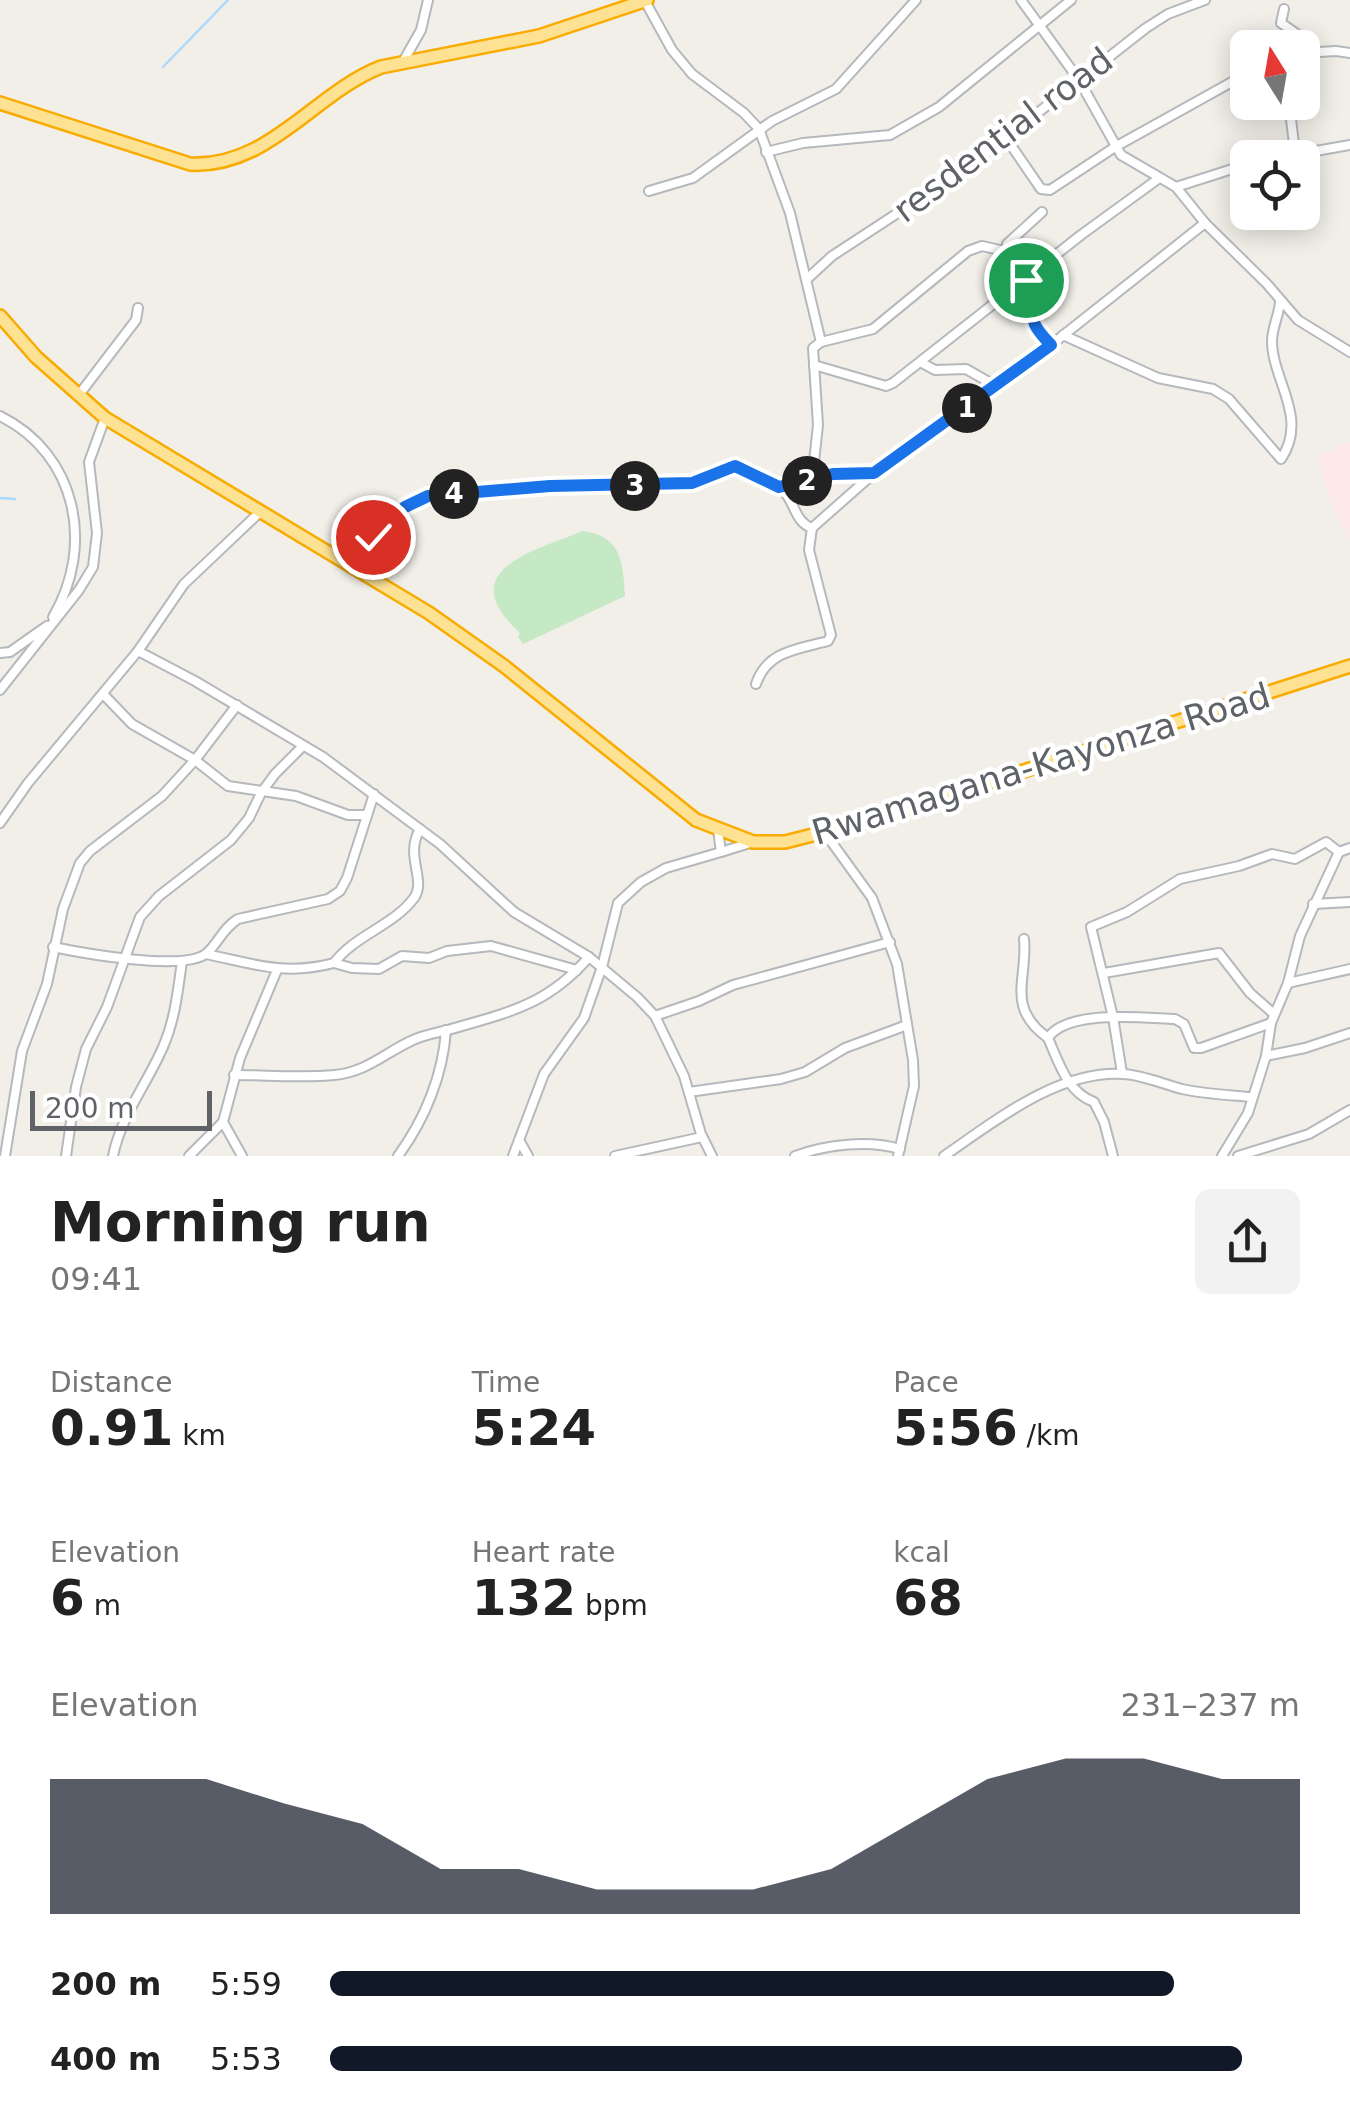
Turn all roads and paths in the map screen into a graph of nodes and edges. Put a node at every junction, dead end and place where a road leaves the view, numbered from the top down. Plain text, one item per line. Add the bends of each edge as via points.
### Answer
1 (428, 0) edge
2 (916, 0) edge
3 (1022, 0) edge
4 (1070, 0) edge
5 (1205, 0) edge
6 (646, 1) edge
7 (1284, 9) dead end
8 (1038, 27) junction
9 (1291, 30) edge
10 (1320, 52) edge
11 (1350, 53) edge
12 (404, 60) junction
13 (1079, 80) junction
14 (1230, 83) edge
15 (0, 103) edge
16 (760, 129) junction
17 (1006, 138) junction
18 (1350, 145) edge
19 (1116, 147) junction
20 (1320, 149) edge
21 (766, 152) junction
22 (1230, 170) edge
23 (1158, 179) junction
24 (1176, 187) junction
25 (649, 191) dead end
26 (1042, 212) dead end
27 (1205, 223) junction
28 (1009, 252) junction
29 (807, 279) junction
30 (1026, 280) junction
31 (1280, 302) junction
32 (138, 308) dead end
33 (0, 316) edge
34 (1063, 335) junction
35 (821, 342) junction
36 (1051, 345) junction
37 (1350, 352) edge
38 (922, 363) junction
39 (814, 365) junction
40 (996, 386) junction
41 (78, 396) junction
42 (0, 416) edge
43 (104, 418) junction
44 (874, 473) junction
45 (812, 480) junction
46 (779, 487) junction
47 (260, 512) junction
48 (812, 528) junction
49 (350, 563) junction
50 (46, 630) junction
51 (138, 651) junction
52 (0, 653) edge
53 (1350, 666) edge
54 (756, 684) dead end
55 (0, 690) edge
56 (103, 694) junction
57 (236, 705) junction
58 (303, 746) junction
59 (195, 760) junction
60 (261, 793) junction
61 (374, 794) junction
62 (367, 815) junction
63 (0, 823) edge
64 (420, 829) junction
65 (718, 830) junction
66 (825, 833) junction
67 (753, 842) junction
68 (1350, 848) edge
69 (721, 852) junction
70 (1339, 852) junction
71 (1350, 902) edge
72 (1313, 904) junction
73 (1024, 939) dead end
74 (890, 942) junction
75 (53, 947) junction
76 (206, 954) junction
77 (589, 956) junction
78 (124, 958) junction
79 (182, 961) junction
80 (334, 963) junction
81 (602, 967) junction
82 (1350, 969) edge
83 (277, 970) junction
84 (577, 970) junction
85 (1104, 974) junction
86 (1288, 983) junction
87 (654, 1016) junction
88 (1113, 1018) junction
89 (1273, 1018) junction
90 (906, 1025) junction
91 (446, 1030) junction
92 (1350, 1033) edge
93 (1048, 1038) junction
94 (1266, 1056) junction
95 (1122, 1074) junction
96 (234, 1075) junction
97 (1068, 1081) junction
98 (689, 1092) junction
99 (1251, 1097) junction
100 (1350, 1110) edge
101 (224, 1122) junction
102 (702, 1137) junction
103 (519, 1140) junction
104 (899, 1152) edge
105 (5, 1156) edge
106 (66, 1156) edge
107 (112, 1156) edge
108 (189, 1156) edge
109 (242, 1156) edge
110 (398, 1156) edge
111 (513, 1156) edge
112 (528, 1156) edge
113 (615, 1156) edge
114 (712, 1156) edge
115 (795, 1156) edge
116 (944, 1156) edge
117 (1113, 1156) edge
118 (1222, 1156) edge
119 (1238, 1156) edge

1 - 12 street via 426,19
2 - 16 street via 836,89
3 - 8 street
4 - 8 street
5 - 13 street, resdential road via 1168,14
6 - 12 highway via 539,36
6 - 16 street via 692,74
7 - 9 street via 1281,23
8 - 13 street
8 - 21 street via 939,106 890,134
10 - 11 street
12 - 15 highway via 370,71 267,144 203,164
13 - 17 street, resdential road
13 - 19 street
14 - 19 street, resdential road
16 - 21 street
16 - 25 street via 700,174
17 - 19 street, resdential road via 1041,189 1050,190
17 - 29 street, resdential road
18 - 20 street
19 - 23 street
21 - 29 street
22 - 24 street
23 - 24 street
23 - 30 street
24 - 27 street
26 - 28 street via 1007,244
27 - 31 street
27 - 34 street
28 - 30 street via 1006,259
28 - 35 street, resdential road via 968,250 873,329
29 - 35 street
30 - 36 street via 1036,299 1034,326
30 - 38 street
31 - 34 street via 1272,342 1290,409 1280,459 1213,389 1158,378
31 - 37 street
32 - 41 street via 139,316
33 - 41 highway, Rwamagana-Kayonza Road
34 - 36 street
35 - 39 street via 813,348
36 - 40 street
38 - 39 street via 886,386
38 - 40 street via 935,370 966,369
39 - 45 street via 818,424
40 - 44 street
41 - 43 highway, Rwamagana-Kayonza Road
42 - 50 street via 48,455 66,483 75,520 72,573
43 - 47 highway, Rwamagana-Kayonza Road
43 - 50 street via 90,462 95,562
44 - 45 street
44 - 48 street
45 - 46 street
46 - 48 street via 803,525
46 - 49 street via 735,466 692,483 428,496 405,507
47 - 49 highway, Rwamagana-Kayonza Road
47 - 51 street via 195,572
48 - 54 street via 809,550 831,638 773,657
49 - 65 highway, Rwamagana-Kayonza Road via 479,647 696,820
50 - 52 street
50 - 55 street
51 - 56 street
51 - 57 street
53 - 66 highway, Rwamagana-Kayonza Road
56 - 59 street via 140,730
56 - 63 street
57 - 58 street
57 - 59 street
58 - 60 street
58 - 61 street
59 - 60 street via 228,786
59 - 75 street via 162,796 90,850 62,909
60 - 62 street
60 - 78 street via 218,853 140,917
61 - 62 street
61 - 64 street
62 - 76 street via 335,896 238,919
64 - 77 street via 514,912
64 - 80 street via 412,845 418,883 412,900
65 - 67 highway, Rwamagana-Kayonza Road
65 - 69 street
66 - 67 highway, Rwamagana-Kayonza Road
66 - 74 street via 866,886
67 - 69 street
68 - 70 street
69 - 81 street via 666,868 627,894 618,904
70 - 72 street
70 - 85 street via 1326,842 1295,859 1272,854 1174,881 1091,927
71 - 72 street
72 - 86 street
73 - 93 street via 1019,986 1031,1024
74 - 87 street via 732,985
74 - 90 street
75 - 78 street
75 - 105 street via 48,984 22,1051
76 - 79 street
76 - 83 street
77 - 81 street
77 - 84 street
78 - 79 street
78 - 106 street via 86,1050
79 - 107 street via 165,1044
80 - 83 street
80 - 84 street via 379,969 402,956 429,958 491,946
81 - 87 street
81 - 103 street via 584,1018 544,1074
82 - 86 street
83 - 96 street
84 - 91 street via 518,1010
85 - 88 street
85 - 89 street via 1219,953
86 - 89 street
87 - 98 street
88 - 89 street via 1181,1019 1194,1048
88 - 93 street via 1080,1021
88 - 95 street
89 - 94 street
90 - 98 street via 845,1048 806,1072
90 - 104 street via 914,1086
91 - 96 street via 337,1075
91 - 110 street via 426,1106
92 - 94 street
93 - 97 street
94 - 99 street
95 - 97 street
95 - 99 street
96 - 101 street
97 - 116 street
97 - 117 street via 1094,1102
98 - 102 street
99 - 118 street
100 - 119 street via 1308,1134
101 - 108 street
101 - 109 street
102 - 113 street
102 - 114 street
103 - 111 street
103 - 112 street
104 - 115 street via 862,1144

